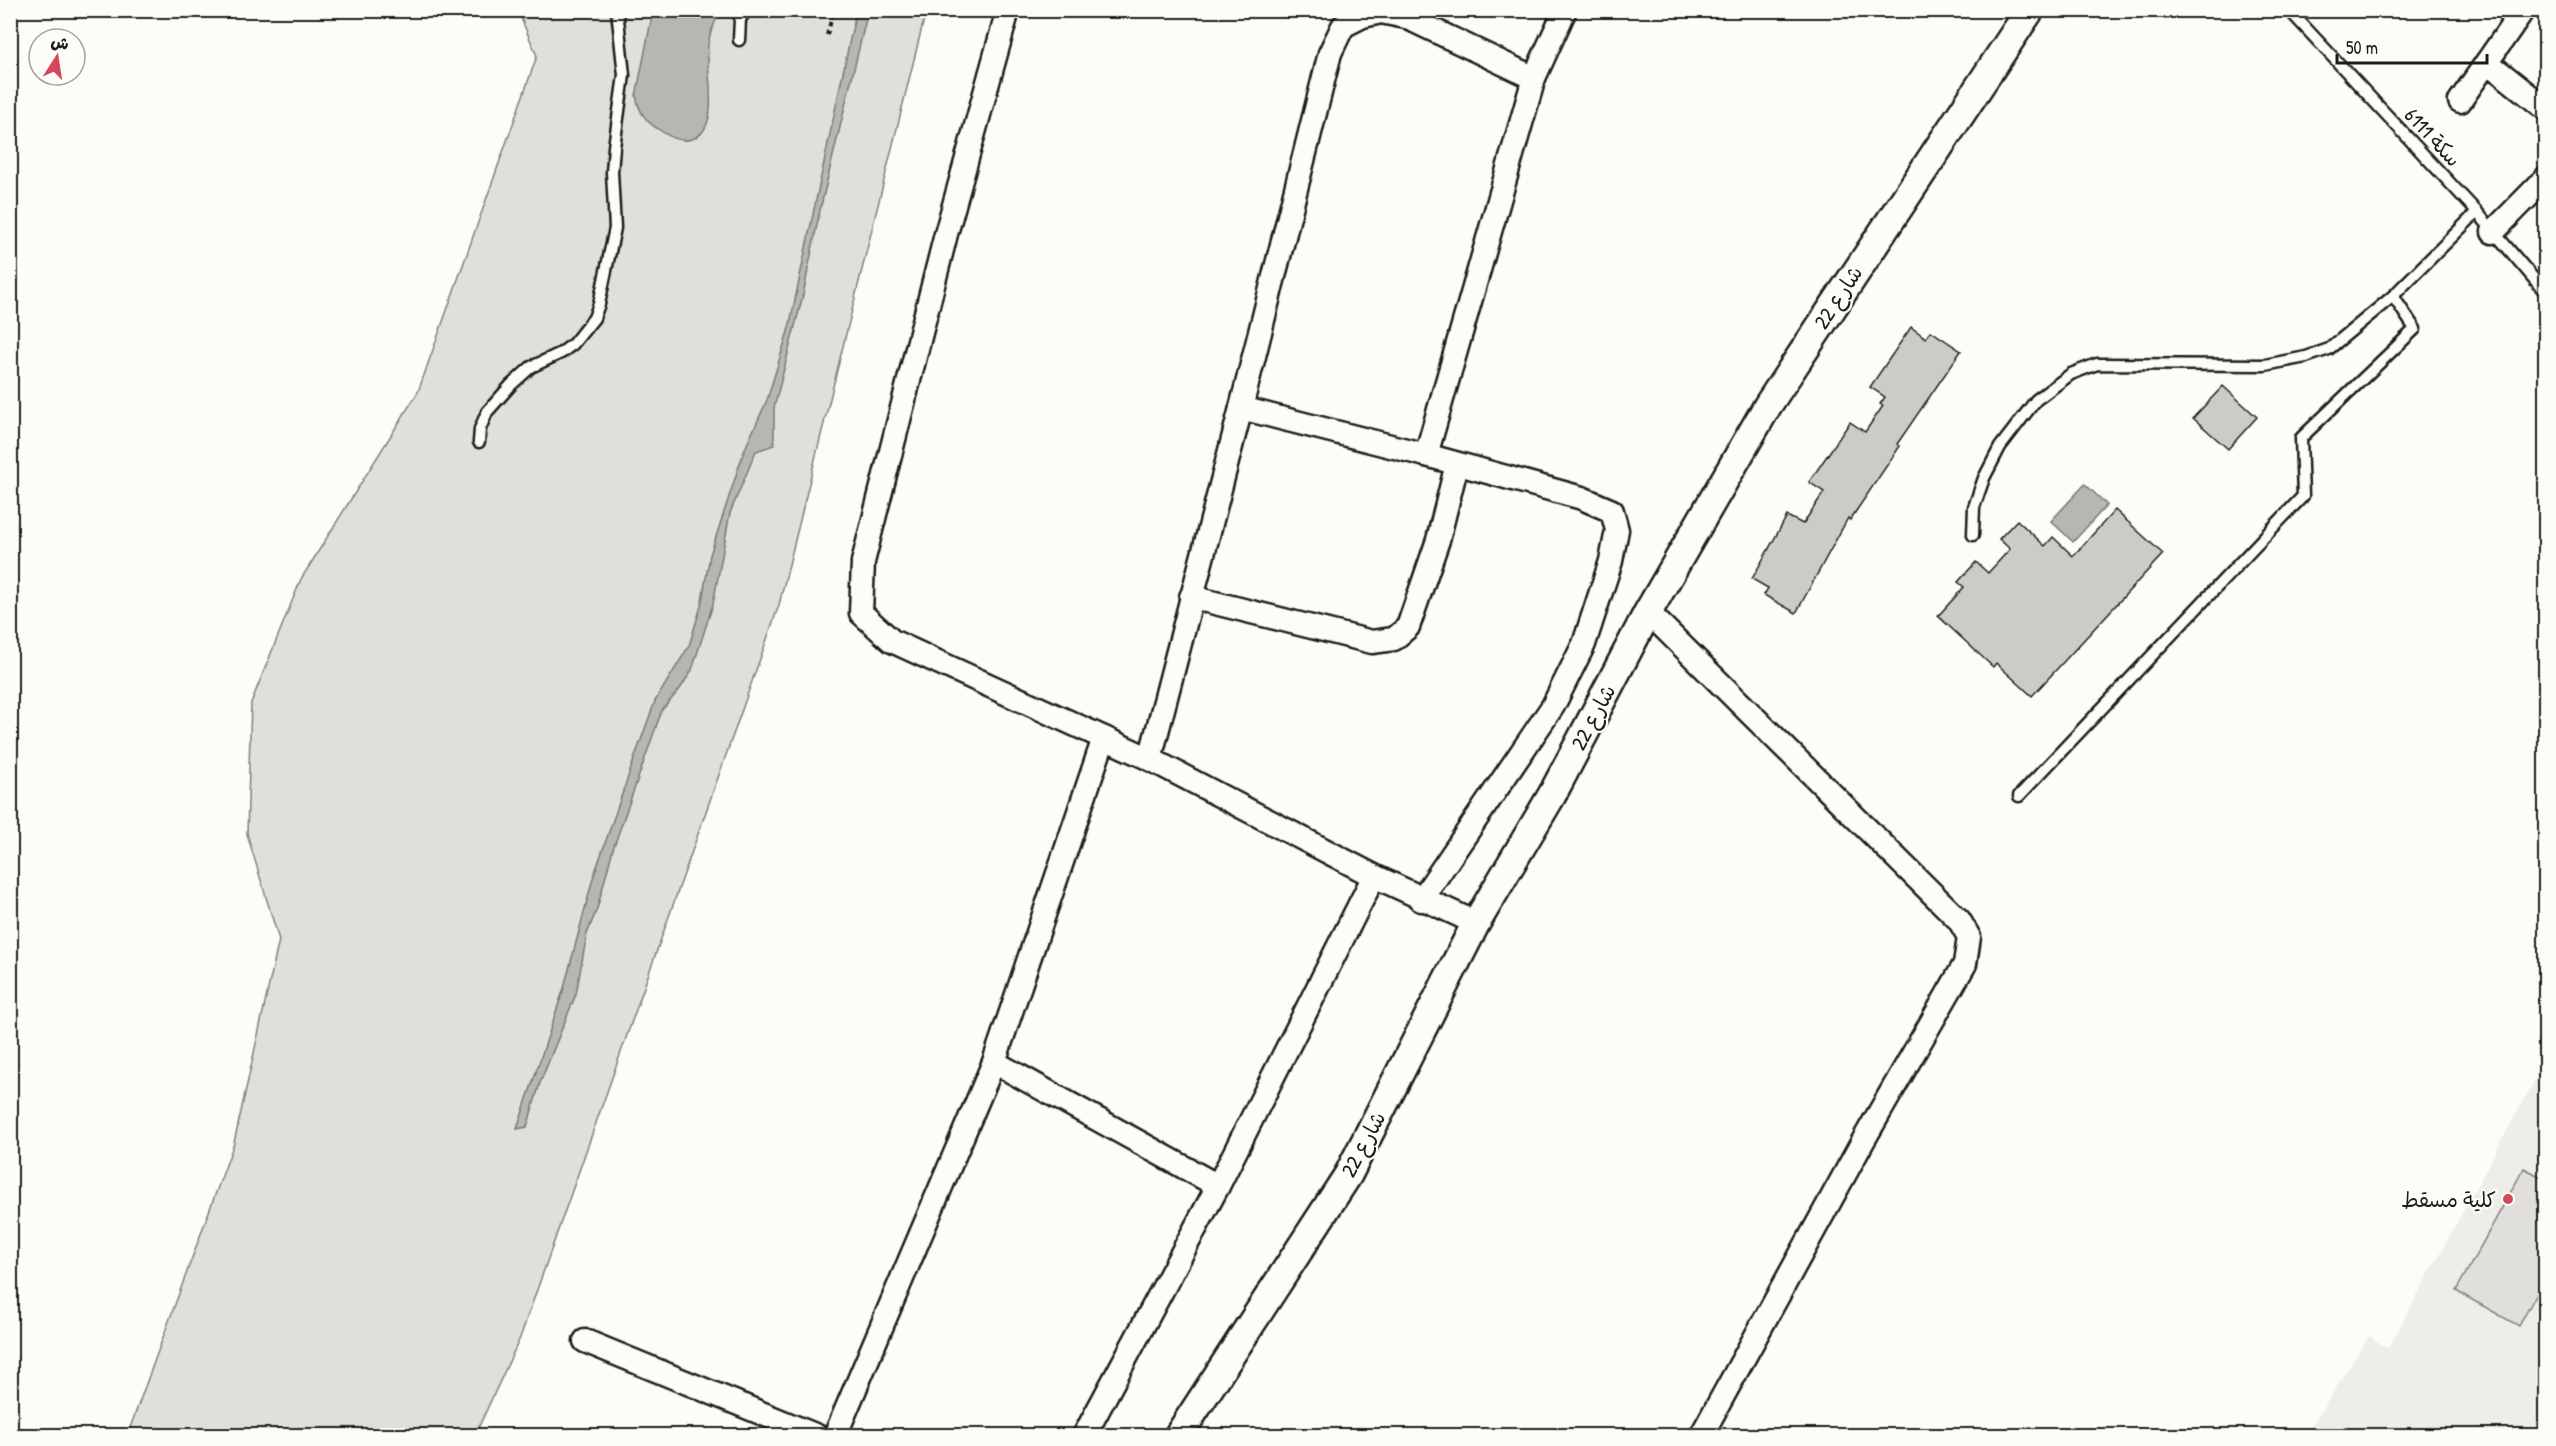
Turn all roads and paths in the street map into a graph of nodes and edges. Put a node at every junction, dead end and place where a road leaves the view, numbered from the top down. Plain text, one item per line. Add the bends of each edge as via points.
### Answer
1 (617, 10) edge
2 (747, 10) edge
3 (834, 10) edge
4 (1008, 10) edge
5 (1565, 10) edge
6 (2030, 10) edge
7 (2289, 10) edge
8 (2523, 10) edge
9 (827, 34) dead end
10 (739, 40) dead end
11 (2487, 62) junction
12 (1534, 78) junction
13 (2460, 101) dead end
14 (2541, 101) edge
15 (2546, 178) edge
16 (2477, 212) junction
17 (2493, 232) junction
18 (2546, 293) edge
19 (2393, 296) junction
20 (1241, 408) junction
21 (478, 442) dead end
22 (1426, 455) junction
23 (1457, 464) junction
24 (1973, 535) dead end
25 (1191, 597) junction
26 (1648, 612) junction
27 (1104, 738) junction
28 (1150, 759) junction
29 (2019, 796) dead end
30 (1374, 876) junction
31 (1421, 900) junction
32 (1476, 923) junction
33 (994, 1062) junction
34 (1218, 1186) junction
35 (585, 1341) dead end
36 (817, 1436) edge
37 (835, 1436) edge
38 (1084, 1436) edge
39 (1178, 1436) edge
40 (1701, 1436) edge

1 - 21 lane via 624,75 613,155 615,228 599,304 594,318 573,344 531,367 487,412
2 - 10 lane via 740,20
3 - 9 path
4 - 27 street via 862,562 861,612 892,641
5 - 12 street
6 - 26 street, شارع 22 via 1768,405
7 - 16 lane, سكة 6111
8 - 11 street
11 - 13 street
11 - 14 street
12 - 20 street via 1406,17 1381,12 1343,26 1330,53
12 - 22 street
15 - 17 street
16 - 17 lane, سكة 6111
16 - 19 lane
17 - 18 lane, سكة 6111
19 - 24 lane via 2329,349 2306,357 2265,365 2097,364 2071,374 2036,400 2000,447 1974,507
19 - 29 lane via 2415,328 2301,438 2303,496
20 - 22 street
20 - 25 street
22 - 23 street
23 - 25 street via 1438,540 1408,627 1394,639 1372,642
23 - 31 street via 1582,498 1612,511 1617,530 1584,644 1553,706
25 - 28 street
26 - 32 street, شارع 22 via 1552,795
26 - 40 street via 1959,920 1969,937 1965,964
27 - 28 street
27 - 33 street
28 - 30 street
30 - 31 street
30 - 34 street
31 - 32 street
32 - 39 street, شارع 22 via 1348,1175
33 - 34 street
33 - 37 street
34 - 38 street
35 - 36 street

